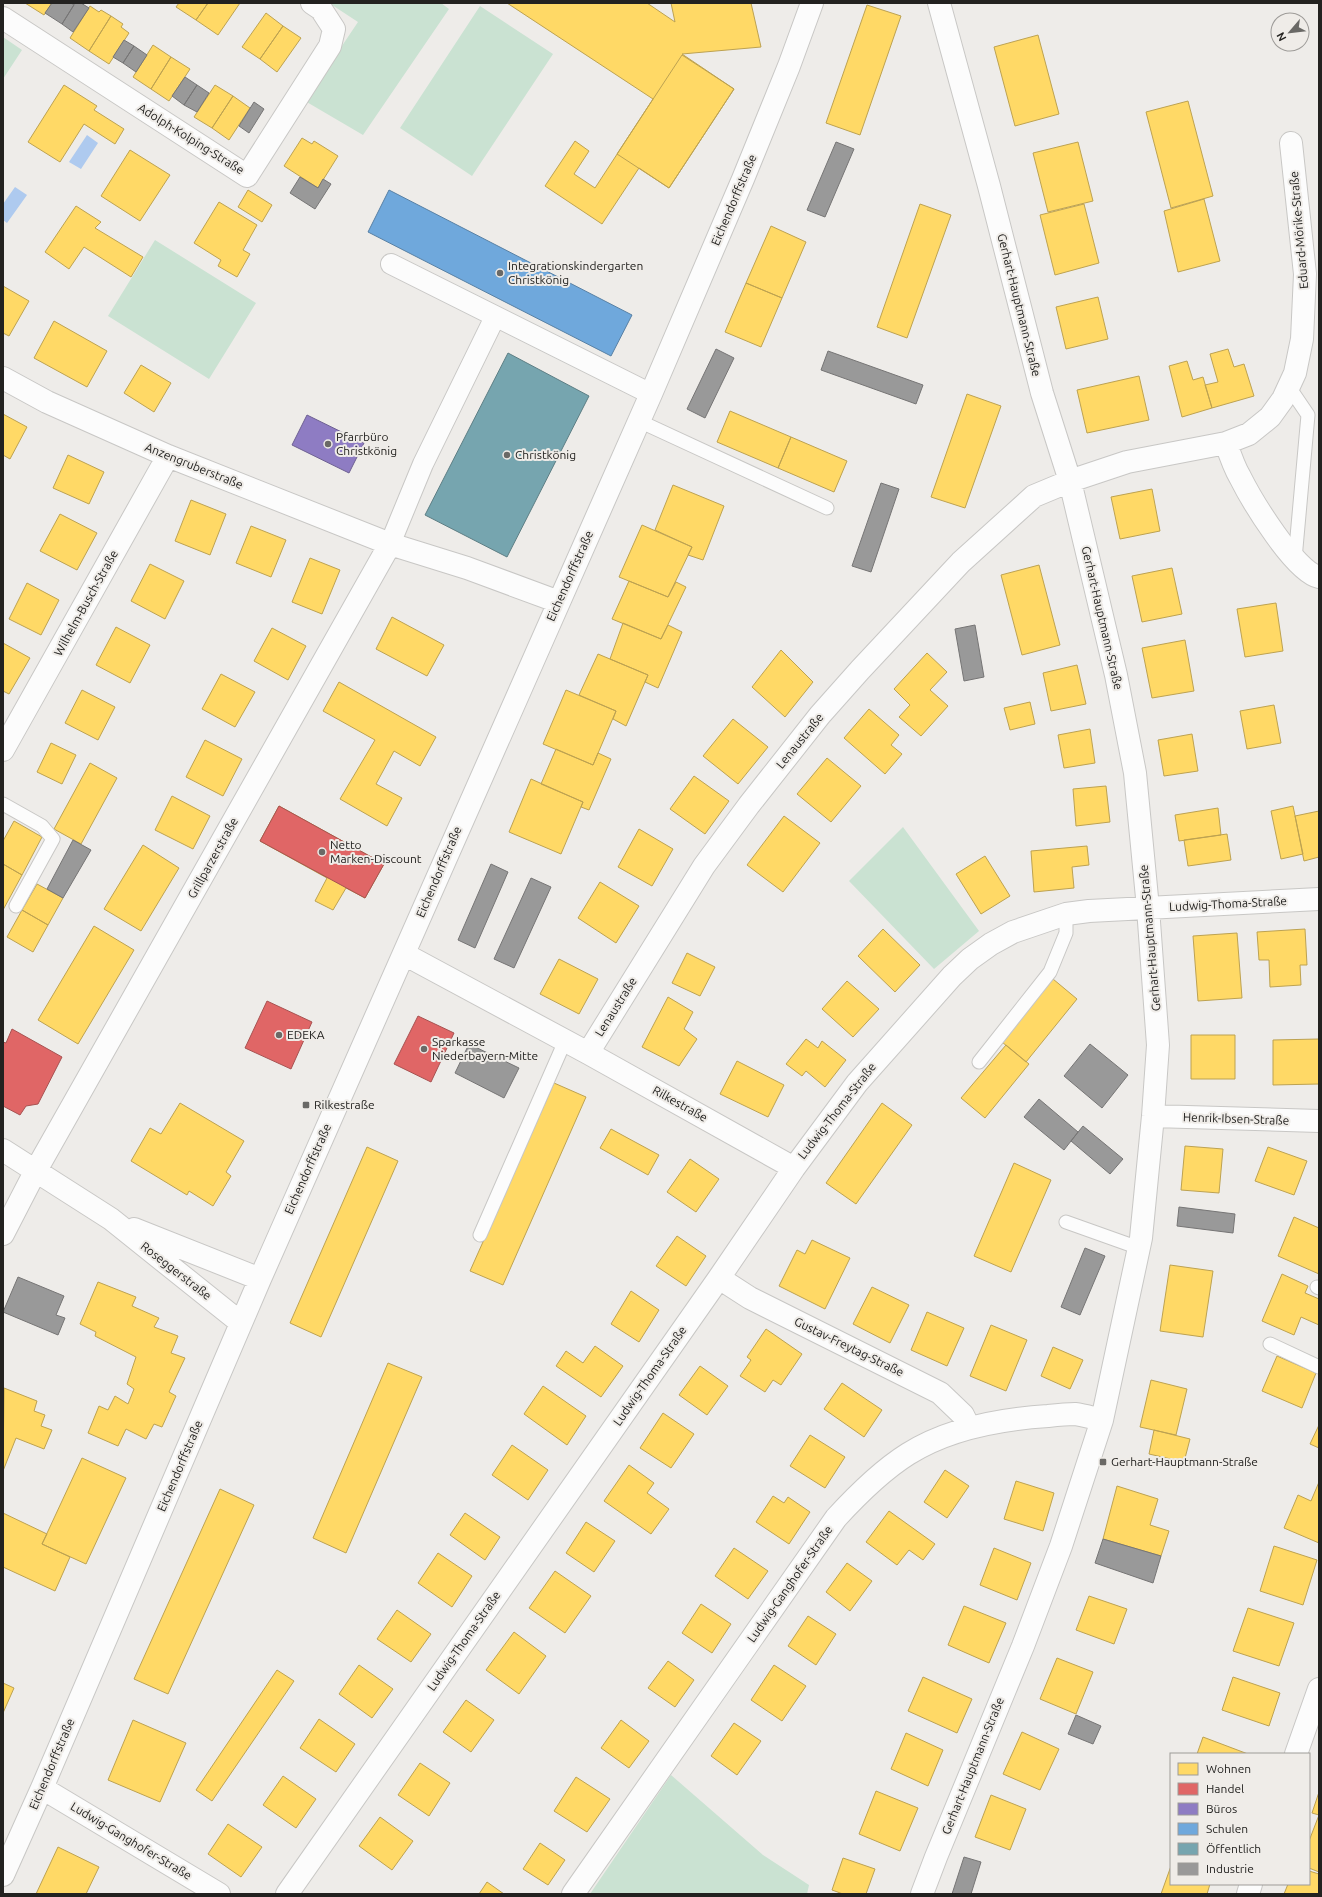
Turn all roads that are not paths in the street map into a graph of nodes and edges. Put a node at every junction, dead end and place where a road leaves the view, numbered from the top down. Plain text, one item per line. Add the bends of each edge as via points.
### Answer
1 (312, 3) edge
2 (812, 3) edge
3 (939, 3) edge
4 (3, 18) edge
5 (1291, 143) dead end
6 (391, 264) dead end
7 (495, 317) junction
8 (3, 378) edge
9 (1289, 387) junction
10 (651, 394) junction
11 (639, 421) junction
12 (1226, 443) junction
13 (168, 456) junction
14 (1070, 481) junction
15 (827, 508) dead end
16 (390, 544) junction
17 (1295, 559) junction
18 (1319, 577) edge
19 (559, 602) junction
20 (3, 750) edge
21 (3, 804) edge
22 (1319, 899) edge
23 (16, 906) dead end
24 (1148, 908) junction
25 (1066, 914) junction
26 (404, 954) junction
27 (565, 1041) junction
28 (588, 1053) junction
29 (979, 1062) dead end
30 (1153, 1116) junction
31 (1319, 1121) edge
32 (3, 1150) edge
33 (794, 1168) junction
34 (36, 1172) junction
35 (111, 1219) junction
36 (1066, 1222) dead end
37 (3, 1234) edge
38 (480, 1235) dead end
39 (1139, 1248) junction
40 (719, 1278) junction
41 (260, 1279) junction
42 (242, 1323) junction
43 (1270, 1344) dead end
44 (1319, 1367) edge
45 (1102, 1420) junction
46 (969, 1427) junction
47 (1319, 1689) edge
48 (1296, 1753) edge
49 (42, 1788) junction
50 (3, 1875) edge
51 (219, 1894) edge
52 (287, 1894) edge
53 (573, 1894) edge
54 (922, 1894) edge

1 - 4 street, Adolph-Kolping-Straße via 321,9 334,29 330,46 246,176
2 - 10 street, Eichendorffstraße via 743,179
3 - 14 street, Gerhart-Hauptmann-Straße via 1042,393
5 - 9 street, Eduard-Mörike-Straße via 1305,274 1302,339 1295,373
6 - 7 street
7 - 10 street
7 - 16 street via 423,464
8 - 13 street, Anzengruberstraße via 47,402
9 - 12 street, Eduard-Mörike-Straße via 1270,417 1249,434
9 - 17 lane via 1308,415
10 - 11 street, Eichendorffstraße
11 - 15 lane
11 - 19 street, Eichendorffstraße
12 - 14 street, Eduard-Mörike-Straße via 1127,462
12 - 17 street via 1240,477 1278,539
13 - 16 street, Anzengruberstraße
13 - 20 street, Wilhelm-Busch-Straße
14 - 24 street, Gerhart-Hauptmann-Straße via 1116,675 1135,773
14 - 28 street, Lenaustraße via 1034,496 961,562 820,715 704,866
16 - 19 street, Anzengruberstraße via 467,568
16 - 34 street, Grillparzerstraße
17 - 18 street via 1312,576
19 - 26 street, Eichendorffstraße
21 - 23 lane via 42,826 53,839
22 - 24 street, Ludwig-Thoma-Straße
24 - 25 street, Ludwig-Thoma-Straße
24 - 30 street, Gerhart-Hauptmann-Straße via 1158,1045
25 - 29 lane via 1066,933 1050,972
25 - 33 street, Ludwig-Thoma-Straße via 1013,932 970,959 857,1083
26 - 27 street, Rilkestraße
26 - 41 street, Eichendorffstraße
27 - 28 street, Rilkestraße
27 - 38 lane
28 - 33 street, Rilkestraße
30 - 31 street, Henrik-Ibsen-Straße
30 - 39 street, Gerhart-Hauptmann-Straße
32 - 34 street, Roseggerstraße
33 - 40 street, Ludwig-Thoma-Straße
34 - 35 street, Roseggerstraße
34 - 37 street, Grillparzerstraße
35 - 41 street, Roseggerstraße
35 - 42 street, Roseggerstraße
36 - 39 lane
39 - 45 street, Gerhart-Hauptmann-Straße
40 - 46 street, Gustav-Freytag-Straße via 750,1298 940,1392 963,1415
40 - 52 street, Ludwig-Thoma-Straße
41 - 42 street, Eichendorffstraße
42 - 49 street, Eichendorffstraße
43 - 44 lane
45 - 46 street, Ludwig-Ganghofer-Straße via 1074,1414 995,1421
45 - 54 street, Gerhart-Hauptmann-Straße via 1061,1546
46 - 53 street, Ludwig-Ganghofer-Straße via 909,1453 874,1479 836,1518
47 - 48 street
49 - 50 street, Eichendorffstraße
49 - 51 street, Ludwig-Ganghofer-Straße

